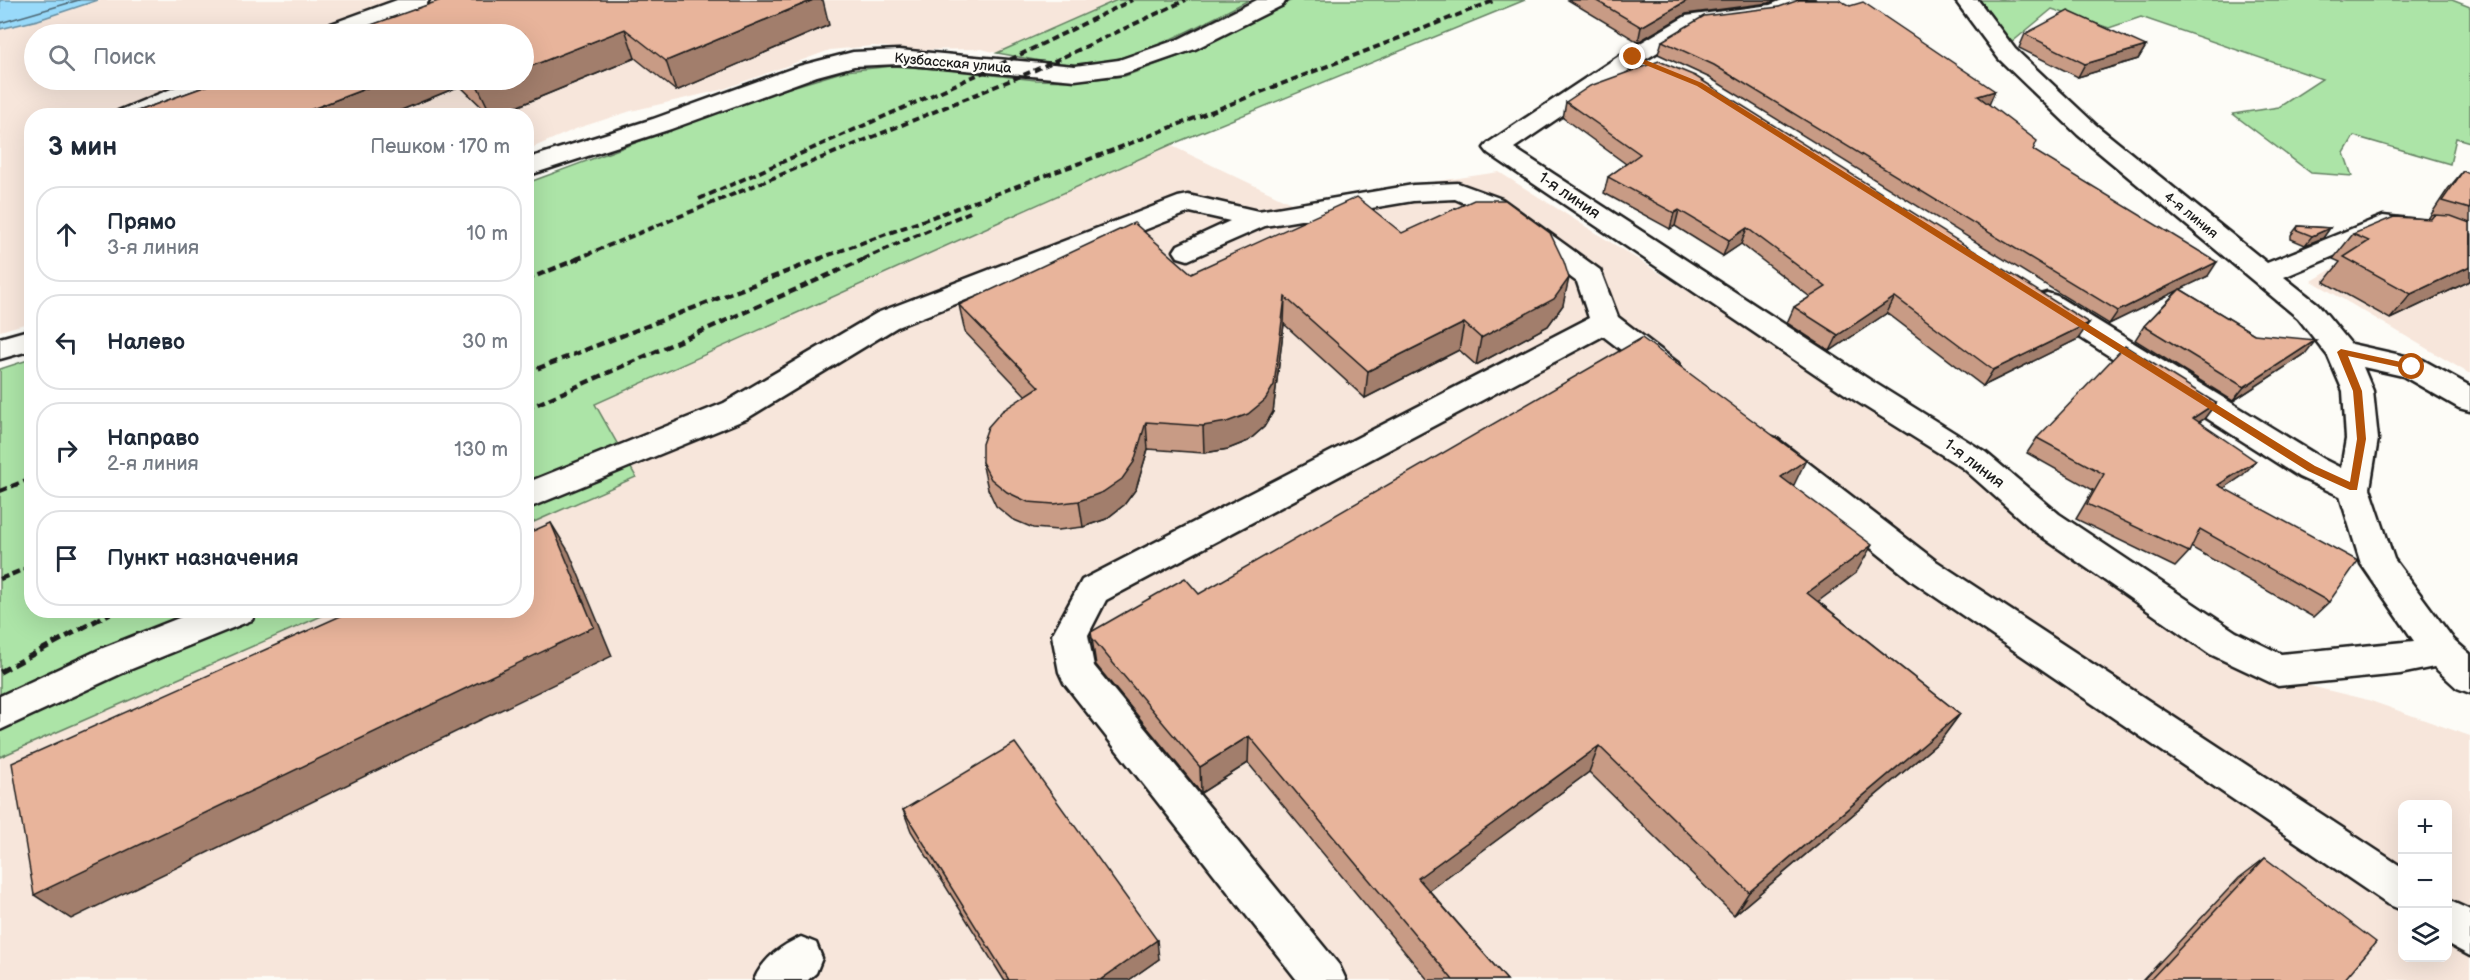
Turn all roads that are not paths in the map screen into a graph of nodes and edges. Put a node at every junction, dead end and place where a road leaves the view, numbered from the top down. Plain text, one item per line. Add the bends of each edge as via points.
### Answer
1 (418, 0) edge
2 (1275, 0) edge
3 (1803, 0) edge
4 (1966, 0) edge
5 (352, 24) edge
6 (1633, 57) junction
7 (1666, 71) edge
8 (189, 90) edge
9 (146, 108) edge
10 (534, 165) edge
11 (1258, 219) junction
12 (2470, 244) edge
13 (1188, 251) dead end
14 (2265, 274) junction
15 (2021, 286) edge
16 (1605, 322) junction
17 (24, 342) edge
18 (0, 349) edge
19 (2341, 352) junction
20 (1689, 388) edge
21 (2470, 400) edge
22 (1736, 424) edge
23 (2354, 488) junction
24 (534, 494) edge
25 (219, 618) edge
26 (2441, 651) junction
27 (2470, 678) edge
28 (0, 714) edge
29 (2398, 887) edge
30 (2452, 923) edge
31 (2470, 935) edge
32 (1324, 980) edge

1 - 5 street
2 - 10 street, Кузбасская улица via 1187,44 1123,67 1075,73 899,57 853,60 808,71
3 - 6 street via 1774,11 1694,21
4 - 14 street, 4-я линия via 2007,54 2087,130
6 - 7 street
6 - 26 street, 1-я линия via 1497,148 1974,460 2047,524 2223,643 2278,670 2400,659
8 - 9 street
11 - 13 street
11 - 16 street via 1413,193 1458,191 1492,205 1590,277
11 - 24 street via 1188,203 887,320 735,411
12 - 14 street via 2436,231 2383,225
14 - 19 street, 4-я линия via 2308,311
15 - 23 street via 2311,468
16 - 20 street
16 - 32 street via 1094,590 1070,635 1077,672
17 - 18 street
19 - 21 street via 2412,367
19 - 23 street, 4-я линия via 2358,391 2362,439
22 - 29 street via 1924,571
23 - 26 street via 2378,564
25 - 28 street via 116,659
26 - 27 street
30 - 31 street

